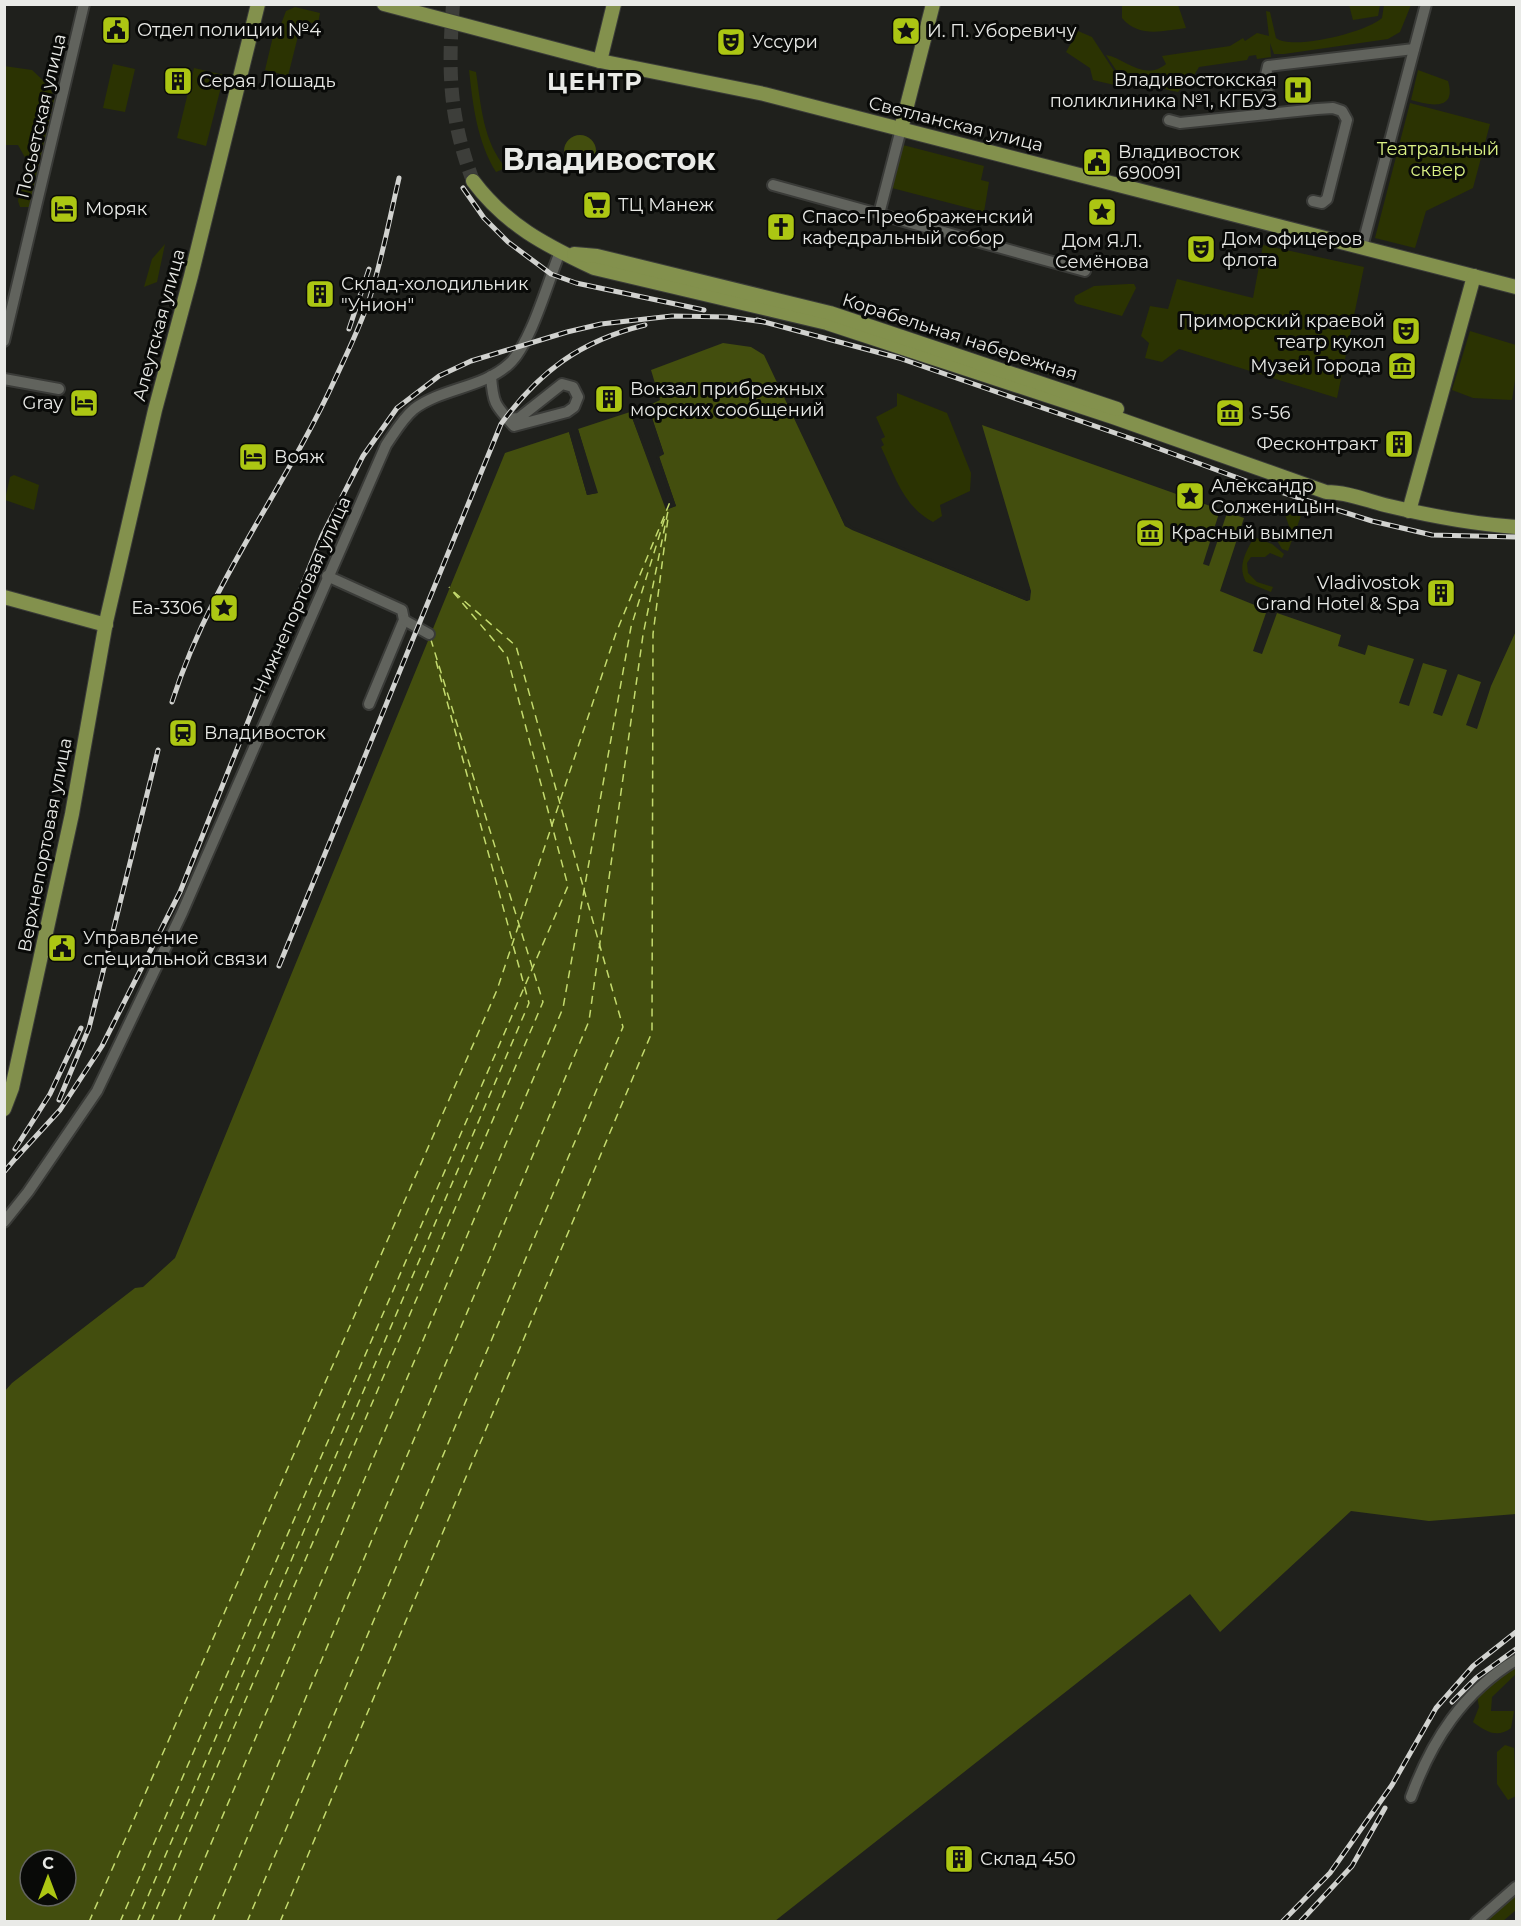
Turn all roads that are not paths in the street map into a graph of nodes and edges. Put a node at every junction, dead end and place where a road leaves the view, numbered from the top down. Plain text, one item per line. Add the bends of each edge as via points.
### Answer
1 (84, 4) edge
2 (258, 4) edge
3 (384, 4) edge
4 (614, 4) edge
5 (933, 4) edge
6 (1426, 4) edge
7 (1414, 49) junction
8 (600, 61) junction
9 (1270, 113) junction
10 (1169, 120) dead end
11 (901, 129) junction
12 (473, 181) tunnel mouth
13 (773, 185) dead end
14 (1313, 201) dead end
15 (879, 214) junction
16 (1362, 247) junction
17 (560, 252) junction
18 (1085, 271) dead end
19 (1474, 276) junction
20 (1516, 286) edge
21 (4, 340) edge
22 (491, 376) junction
23 (4, 379) edge
24 (59, 389) dead end
25 (508, 419) junction
26 (1409, 511) junction
27 (1516, 527) edge
28 (327, 576) junction
29 (4, 597) edge
30 (404, 620) junction
31 (106, 625) junction
32 (429, 634) dead end
33 (100, 656) joint
34 (369, 704) dead end
35 (4, 1109) edge
36 (4, 1222) edge
37 (1516, 1660) edge
38 (1411, 1797) dead end
39 (1516, 1887) edge
40 (1476, 1922) edge

1 - 21 street, Посьетская улица
2 - 31 main road, Алеутская улица via 154,413
3 - 8 main road, Светланская улица
4 - 8 main road
5 - 11 main road
6 - 7 street
7 - 9 street via 1268,66
7 - 16 street
8 - 11 main road, Светланская улица via 754,92
9 - 10 street via 1180,123
9 - 14 street via 1333,108 1345,113 1347,120 1327,199 1322,203
11 - 15 street
11 - 16 main road, Светланская улица
12 - 17 main road, Корабельная набережная via 507,220
13 - 15 street
15 - 18 street
16 - 19 main road, Светланская улица
17 - 22 street, Нижнепортовая улица via 524,344 511,363
17 - 26 main road, Корабельная набережная via 594,268 827,323 1326,492
19 - 20 main road, Светланская улица
19 - 26 main road
22 - 25 street via 494,401
22 - 28 street, Нижнепортовая улица via 430,400 402,422 386,445
23 - 24 street
25 - 25 street via 514,426 523,425 567,412 574,407 576,392 562,384 519,418
26 - 27 main road, Корабельная набережная via 1471,524
28 - 30 street via 402,610
28 - 36 street, Нижнепортовая улица via 182,913 97,1091
29 - 31 main road
30 - 32 street
30 - 34 street
31 - 33 main road, Алеутская улица
33 - 35 main road, Верхнепортовая улица via 79,774 12,1088
37 - 38 street via 1469,1697 1449,1720 1425,1761
39 - 40 street

